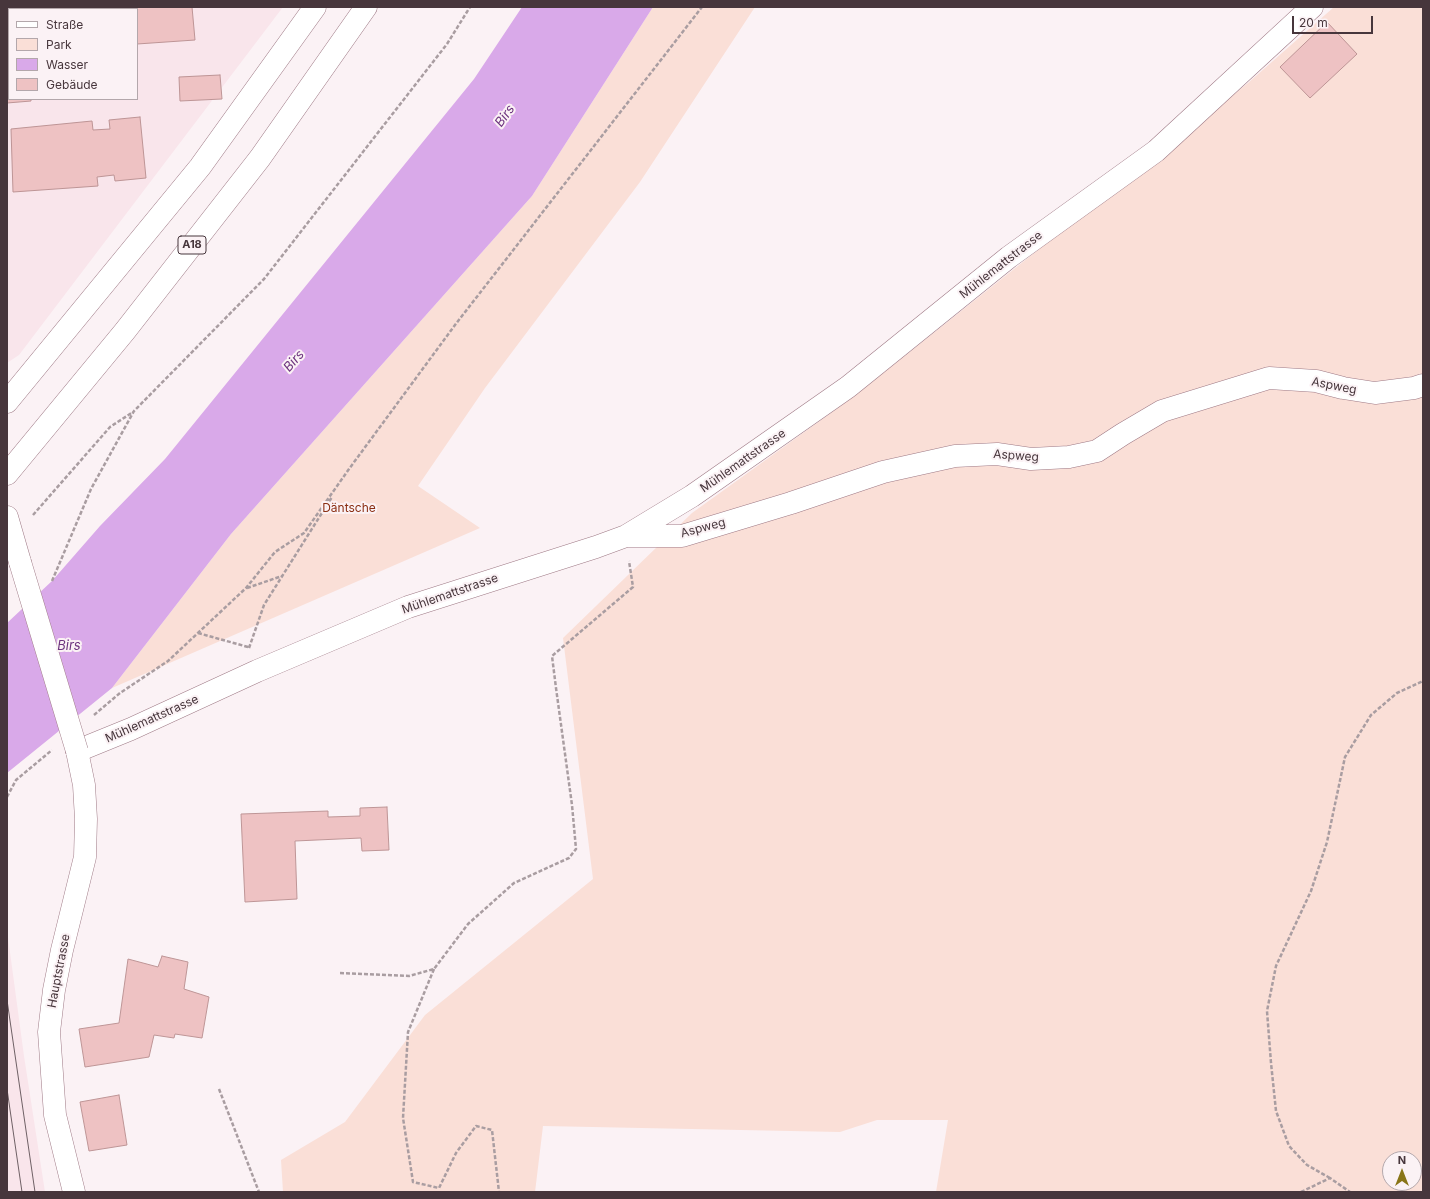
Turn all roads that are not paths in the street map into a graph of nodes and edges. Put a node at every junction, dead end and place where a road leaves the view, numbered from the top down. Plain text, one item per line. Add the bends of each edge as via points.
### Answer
1 (315, 7) edge
2 (366, 7) edge
3 (1312, 7) edge
4 (1423, 385) edge
5 (7, 402) edge
6 (7, 474) edge
7 (7, 518) edge
8 (626, 536) junction
9 (78, 751) junction
10 (74, 1192) edge

1 - 5 main road via 200,167
2 - 6 main road, A18 via 260,158 125,331
3 - 8 main road, Mühlemattstrasse via 1156,151 1008,257 848,387 692,496
4 - 8 main road, Aspweg via 1375,393 1316,381 1269,378 1162,411 1097,451 1069,458 1032,459 997,454 956,456 883,472 682,536
7 - 9 main road, Hauptstrasse, bridge
8 - 9 main road, Mühlemattstrasse via 408,607
9 - 10 main road, Hauptstrasse via 84,786 85,857 57,976 49,1032 55,1115

